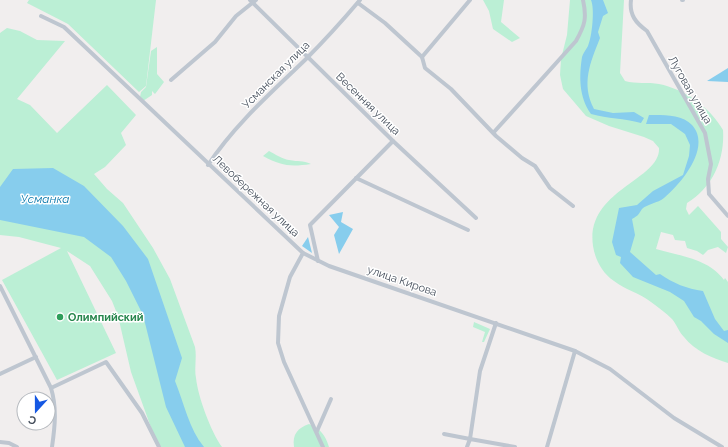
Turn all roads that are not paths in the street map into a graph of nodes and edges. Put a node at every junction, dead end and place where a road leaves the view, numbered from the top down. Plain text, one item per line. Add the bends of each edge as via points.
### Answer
1 (470, 0) edge
2 (583, 0) edge
3 (630, 0) edge
4 (253, 1) edge
5 (359, 1) edge
6 (41, 16) dead end
7 (307, 57) junction
8 (422, 58) junction
9 (171, 80) dead end
10 (494, 132) junction
11 (393, 141) junction
12 (208, 165) junction
13 (356, 178) junction
14 (573, 206) dead end
15 (728, 216) edge
16 (476, 218) dead end
17 (468, 230) dead end
18 (303, 252) junction
19 (318, 261) junction
20 (0, 286) edge
21 (496, 323) junction
22 (575, 351) junction
23 (36, 357) junction
24 (0, 374) edge
25 (51, 388) junction
26 (331, 399) dead end
27 (317, 431) junction
28 (444, 434) dead end
29 (470, 439) junction
30 (0, 442) edge
31 (17, 447) edge
32 (52, 447) edge
33 (159, 447) edge
34 (323, 447) edge
35 (467, 447) edge
36 (515, 447) edge
37 (547, 447) edge
38 (722, 447) edge

1 - 8 street
2 - 10 street via 585,25 576,41
3 - 15 street, Луговая улица via 629,10 633,18 647,31 705,133 711,164 709,194
4 - 7 street, Весенняя улица
4 - 9 street via 236,16 215,42
5 - 7 street, Усманская улица
5 - 8 street
6 - 12 street, Левобережная улица via 64,27
7 - 11 street, Весенняя улица
7 - 12 street, Усманская улица via 255,108 219,148
8 - 10 street via 425,68 451,89
10 - 14 street via 522,158 535,166 550,188
11 - 13 street
11 - 16 street, Весенняя улица
12 - 18 street, Левобережная улица
13 - 17 street
13 - 19 street via 310,225
18 - 19 street, улица Кирова
18 - 27 street, Левобережная улица via 290,277 279,316 278,343 284,362
19 - 21 street, улица Кирова
20 - 23 street
21 - 22 street, улица Кирова
21 - 29 street via 480,371
22 - 37 street
22 - 38 street, улица Кирова via 610,369 674,418
23 - 24 street
23 - 25 street
25 - 32 street via 56,414
25 - 33 street via 106,362 142,413
26 - 27 street
27 - 34 street, Левобережная улица
28 - 29 street
29 - 35 street
29 - 36 street
30 - 31 street

